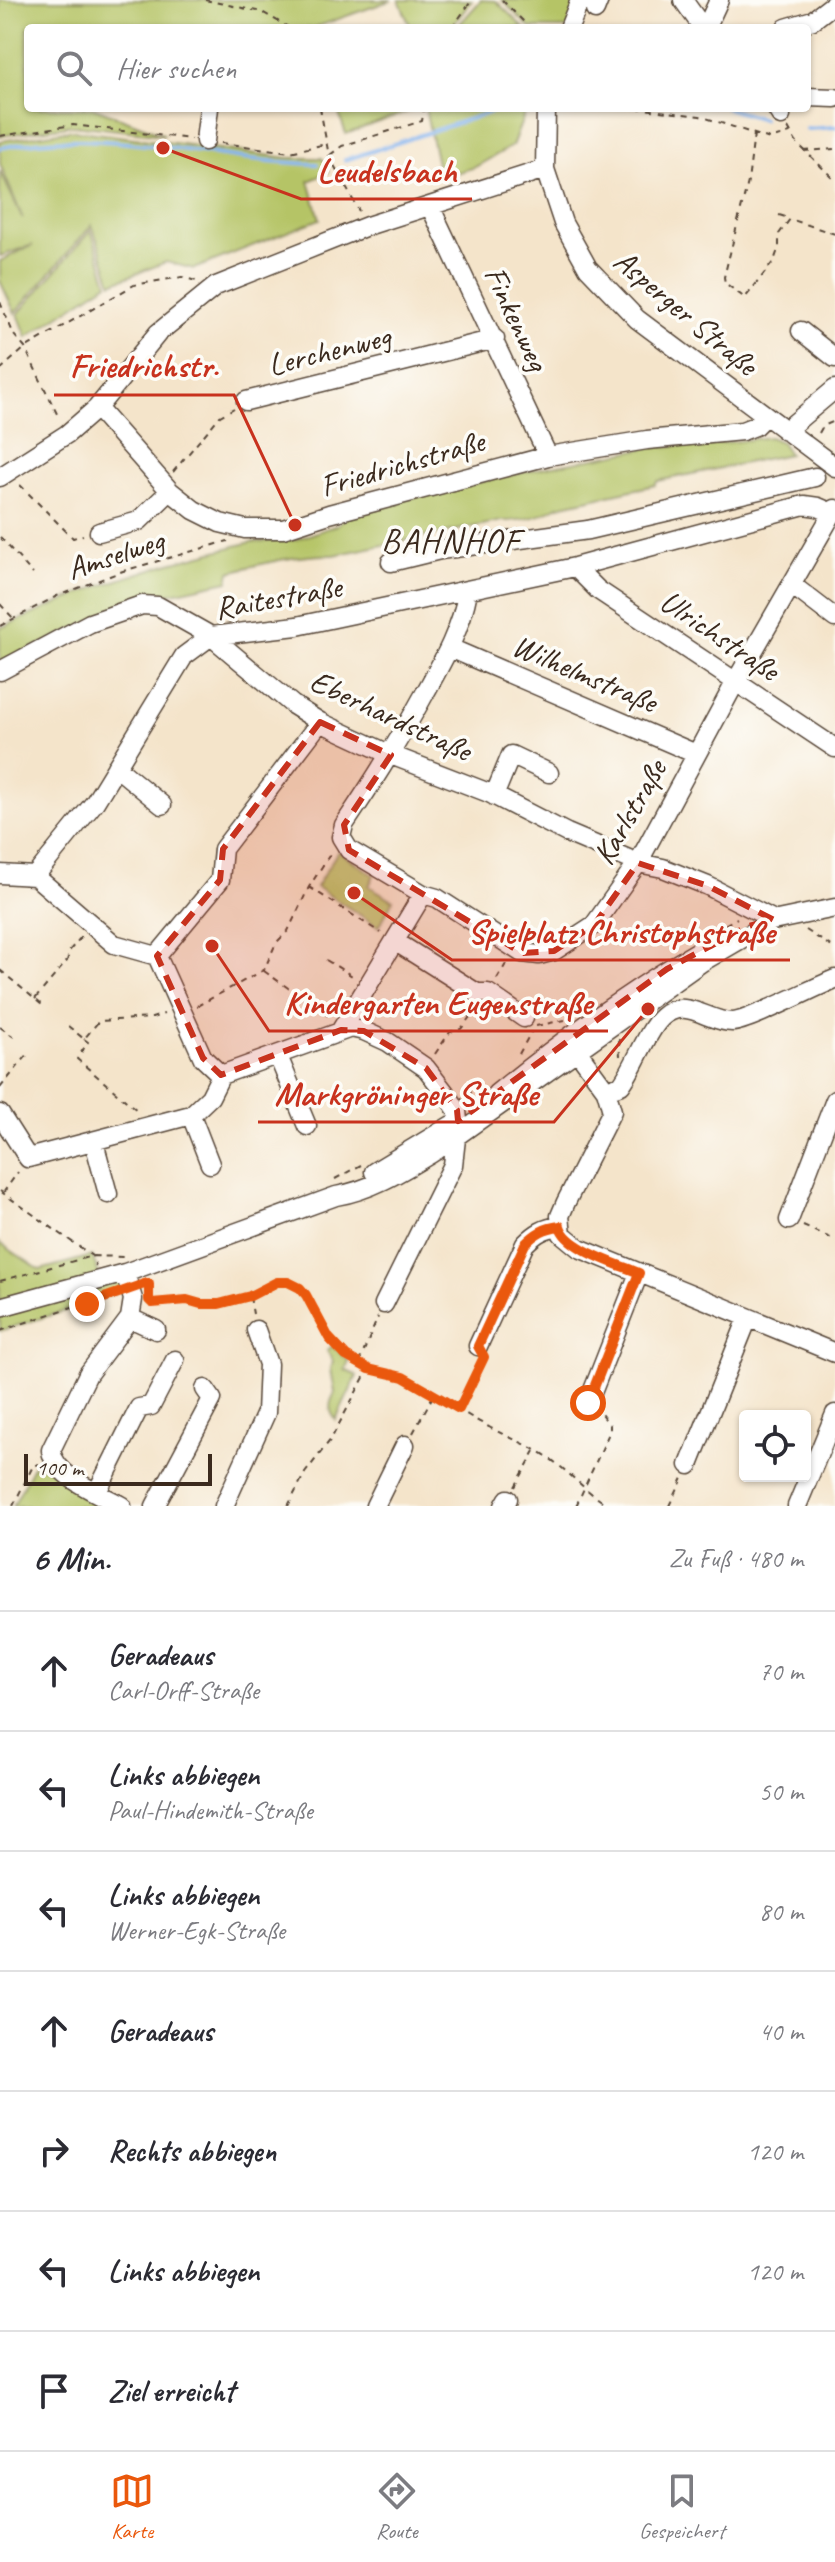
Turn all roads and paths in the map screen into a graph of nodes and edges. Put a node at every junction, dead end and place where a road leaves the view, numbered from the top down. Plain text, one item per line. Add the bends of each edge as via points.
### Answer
1 (205, 0) edge
2 (472, 0) edge
3 (502, 0) edge
4 (683, 0) edge
5 (719, 0) edge
6 (591, 3) edge
7 (833, 10) edge
8 (283, 24) edge
9 (455, 24) edge
10 (526, 24) edge
11 (573, 24) edge
12 (701, 24) edge
13 (706, 24) edge
14 (800, 24) edge
15 (811, 97) edge
16 (835, 98) edge
17 (209, 112) edge
18 (321, 112) edge
19 (423, 112) edge
20 (546, 112) edge
21 (668, 112) edge
22 (778, 112) edge
23 (790, 133) junction
24 (754, 134) junction
25 (0, 136) edge
26 (205, 141) junction
27 (326, 144) junction
28 (835, 149) edge
29 (804, 151) junction
30 (329, 156) junction
31 (545, 169) junction
32 (835, 180) edge
33 (430, 206) junction
34 (779, 215) dead end
35 (790, 219) junction
36 (367, 226) junction
37 (835, 234) edge
38 (216, 286) junction
39 (0, 302) edge
40 (801, 331) dead end
41 (495, 339) junction
42 (25, 348) junction
43 (835, 358) edge
44 (0, 370) edge
45 (835, 389) edge
46 (246, 401) joint
47 (97, 408) junction
48 (765, 416) junction
49 (835, 421) edge
50 (823, 426) dead end
51 (785, 431) junction
52 (67, 434) junction
53 (548, 456) junction
54 (835, 467) edge
55 (4, 475) edge
56 (815, 477) dead end
57 (167, 488) junction
58 (753, 491) junction
59 (833, 511) edge
60 (760, 518) junction
61 (245, 529) junction
62 (99, 532) joint
63 (0, 537) edge
64 (391, 562) dead end
65 (575, 567) junction
66 (33, 574) dead end
67 (792, 585) junction
68 (468, 591) junction
69 (0, 604) edge
70 (835, 618) edge
71 (14, 619) junction
72 (0, 626) edge
73 (211, 636) junction
74 (450, 648) junction
75 (0, 671) edge
76 (736, 681) junction
77 (320, 722) junction
78 (835, 748) edge
79 (696, 754) junction
80 (391, 755) junction
81 (116, 767) junction
82 (549, 773) dead end
83 (494, 796) junction
84 (162, 805) dead end
85 (341, 837) junction
86 (638, 863) junction
87 (0, 874) edge
88 (35, 876) junction
89 (309, 887) junction
90 (423, 894) junction
91 (750, 907) junction
92 (835, 908) edge
93 (774, 920) junction
94 (91, 926) junction
95 (811, 934) dead end
96 (704, 936) dead end
97 (396, 942) junction
98 (515, 949) junction
99 (835, 949) edge
100 (157, 956) junction
101 (326, 960) dead end
102 (0, 970) edge
103 (264, 970) junction
104 (835, 979) edge
105 (368, 986) junction
106 (488, 993) junction
107 (35, 999) junction
108 (42, 1005) dead end
109 (182, 1010) junction
110 (524, 1018) dead end
111 (68, 1026) dead end
112 (0, 1027) edge
113 (342, 1028) junction
114 (14, 1037) dead end
115 (84, 1039) junction
116 (569, 1039) junction
117 (29, 1053) dead end
118 (526, 1054) dead end
119 (278, 1056) junction
120 (426, 1068) junction
121 (221, 1075) junction
122 (488, 1087) dead end
123 (0, 1088) edge
124 (606, 1090) junction
125 (450, 1099) junction
126 (835, 1100) edge
127 (131, 1106) dead end
128 (0, 1114) edge
129 (191, 1115) junction
130 (307, 1126) dead end
131 (457, 1129) junction
132 (94, 1142) junction
133 (28, 1158) junction
134 (368, 1161) dead end
135 (210, 1164) dead end
136 (332, 1189) junction
137 (1, 1192) edge
138 (108, 1194) dead end
139 (789, 1220) joint
140 (560, 1226) junction
141 (835, 1240) edge
142 (92, 1256) junction
143 (96, 1267) dead end
144 (126, 1272) junction
145 (639, 1273) junction
146 (0, 1281) edge
147 (250, 1296) junction
148 (384, 1304) joint
149 (0, 1307) edge
150 (130, 1318) junction
151 (748, 1318) junction
152 (156, 1330) dead end
153 (256, 1330) joint
154 (0, 1331) edge
155 (478, 1346) joint
156 (835, 1353) edge
157 (175, 1360) dead end
158 (359, 1364) junction
159 (369, 1369) junction
160 (205, 1389) dead end
161 (433, 1395) junction
162 (588, 1403) joint
163 (459, 1409) junction
164 (835, 1414) edge
165 (405, 1445) joint
166 (536, 1450) junction
167 (52, 1459) junction
168 (689, 1465) joint
169 (584, 1488) junction
170 (97, 1492) junction
171 (506, 1502) edge
172 (802, 1504) edge
173 (13, 1506) edge
174 (122, 1506) edge
175 (155, 1506) edge
176 (224, 1506) edge
177 (288, 1506) edge
178 (375, 1506) edge
179 (576, 1506) edge
180 (610, 1506) edge
181 (670, 1506) edge

1 - 8 path via 262,12
2 - 9 path
3 - 10 path
4 - 12 street
5 - 13 street
6 - 11 street
7 - 14 street
15 - 16 street
17 - 26 street
18 - 27 path
19 - 30 path via 422,121 342,146
20 - 31 street, Asperger Straße
21 - 24 path via 700,116
22 - 23 path
23 - 24 path via 770,139
23 - 29 path
24 - 35 path via 725,283 745,298 774,261 779,234
25 - 26 path via 73,125
26 - 27 path via 290,152
27 - 30 path
28 - 29 path
29 - 32 path
30 - 36 path
31 - 33 street
31 - 48 street, Asperger Straße via 563,223 588,268 637,319
33 - 36 street
33 - 41 street, Finkenweg
34 - 35 path
35 - 37 path
36 - 38 street
38 - 42 path via 182,277 134,285
38 - 47 street via 158,333
39 - 42 path
40 - 43 street
41 - 46 street, Lerchenweg
41 - 53 street, Finkenweg
42 - 44 path
42 - 52 path
45 - 51 street
46 - 57 path, Lerchenweg via 220,416
47 - 52 street
47 - 57 street, Friedrichstraße
48 - 51 street, Asperger Straße
48 - 53 street, Friedrichstraße via 742,431
49 - 50 path
51 - 54 street, Asperger Straße
52 - 55 street
53 - 61 street, Friedrichstraße via 283,529
55 - 62 path via 73,538
56 - 58 street
57 - 61 street, Friedrichstraße via 194,510
57 - 62 street via 139,521
58 - 60 street
58 - 64 street via 588,530
59 - 60 street, Raitestraße via 804,505
59 - 67 street, Karlstraße
60 - 65 street, Raitestraße
61 - 71 path, Amselweg via 228,541 57,596
63 - 66 path
65 - 68 street, Raitestraße
65 - 76 street, Ulrichstraße via 598,590
67 - 70 street
67 - 76 street, Karlstraße
68 - 73 street, Raitestraße via 297,626
68 - 74 street
69 - 71 path
71 - 72 path, Amselweg
73 - 75 street, Eberhardstraße via 158,606 142,605 90,623
73 - 77 street, Eberhardstraße
73 - 81 street, Raitestraße via 184,656
74 - 79 street, Wilhelmstraße
74 - 80 street
76 - 78 street, Ulrichstraße
76 - 79 street, Karlstraße
77 - 80 street, Eberhardstraße
77 - 100 street via 223,849 220,880
79 - 86 street, Karlstraße
80 - 83 street, Eberhardstraße
80 - 85 street
81 - 84 street
81 - 88 street, Raitestraße via 95,802
82 - 83 street via 511,755
83 - 86 street, Eberhardstraße
85 - 89 path
85 - 90 street, Karlstraße via 349,850
86 - 91 street, Eberhardstraße via 663,868
86 - 98 street, Karlstraße via 594,925 554,951 539,955
87 - 88 street
88 - 94 street
89 - 97 path
89 - 103 path
90 - 97 street
90 - 98 street, Karlstraße
91 - 93 street, Eberhardstraße
91 - 96 path
92 - 93 street
93 - 116 street
94 - 100 street via 114,944
94 - 107 path
95 - 99 path
97 - 105 street
97 - 106 street via 477,993
98 - 106 path
100 - 109 street
101 - 105 path
102 - 107 path
103 - 109 path
103 - 113 path
104 - 124 street via 734,1023 695,1010 672,1010 656,1023 621,1085
105 - 113 street
106 - 110 street
106 - 120 path via 461,1029 450,1032
107 - 108 path
109 - 115 path via 99,1021
109 - 121 street via 203,1058
111 - 115 path
112 - 114 path
113 - 119 street
113 - 120 street via 388,1042
115 - 127 path via 88,1042 77,1059
116 - 118 path via 574,1018 535,1026 514,1062
116 - 124 street
116 - 131 street
117 - 123 path
119 - 121 street
119 - 130 street
120 - 125 street
121 - 129 street via 210,1097
122 - 125 path
124 - 140 street via 612,1111 566,1202
125 - 131 street via 457,1110
126 - 139 street
128 - 133 street
129 - 132 street
129 - 135 street
131 - 136 street via 408,1168 350,1193
131 - 148 street via 450,1172
132 - 133 street
132 - 138 street
133 - 137 path
134 - 136 path
136 - 144 street
137 - 142 path
139 - 141 path
140 - 145 street via 579,1248
140 - 155 street via 535,1233 525,1244
142 - 143 path
142 - 144 path
142 - 146 path
144 - 147 path via 149,1284 149,1300 157,1304 219,1304
144 - 149 street
144 - 150 street via 133,1299
144 - 154 path via 87,1304
145 - 151 street
145 - 162 street
147 - 153 path
147 - 158 path via 277,1282 300,1288 329,1338
148 - 158 path
150 - 152 street
150 - 167 street via 88,1374 54,1441
151 - 156 street
151 - 168 street
153 - 176 street via 268,1364 266,1413
155 - 163 path via 484,1357
157 - 170 street via 151,1406 139,1408
158 - 159 path
159 - 161 path via 403,1377
159 - 177 path
160 - 175 street via 212,1399
161 - 163 path
161 - 165 path
162 - 169 path via 610,1425
163 - 166 path
164 - 172 street
165 - 178 street
166 - 169 path
166 - 171 path
167 - 170 street via 66,1475
167 - 173 path via 33,1466
168 - 181 path
169 - 179 path
169 - 180 path
170 - 174 street

